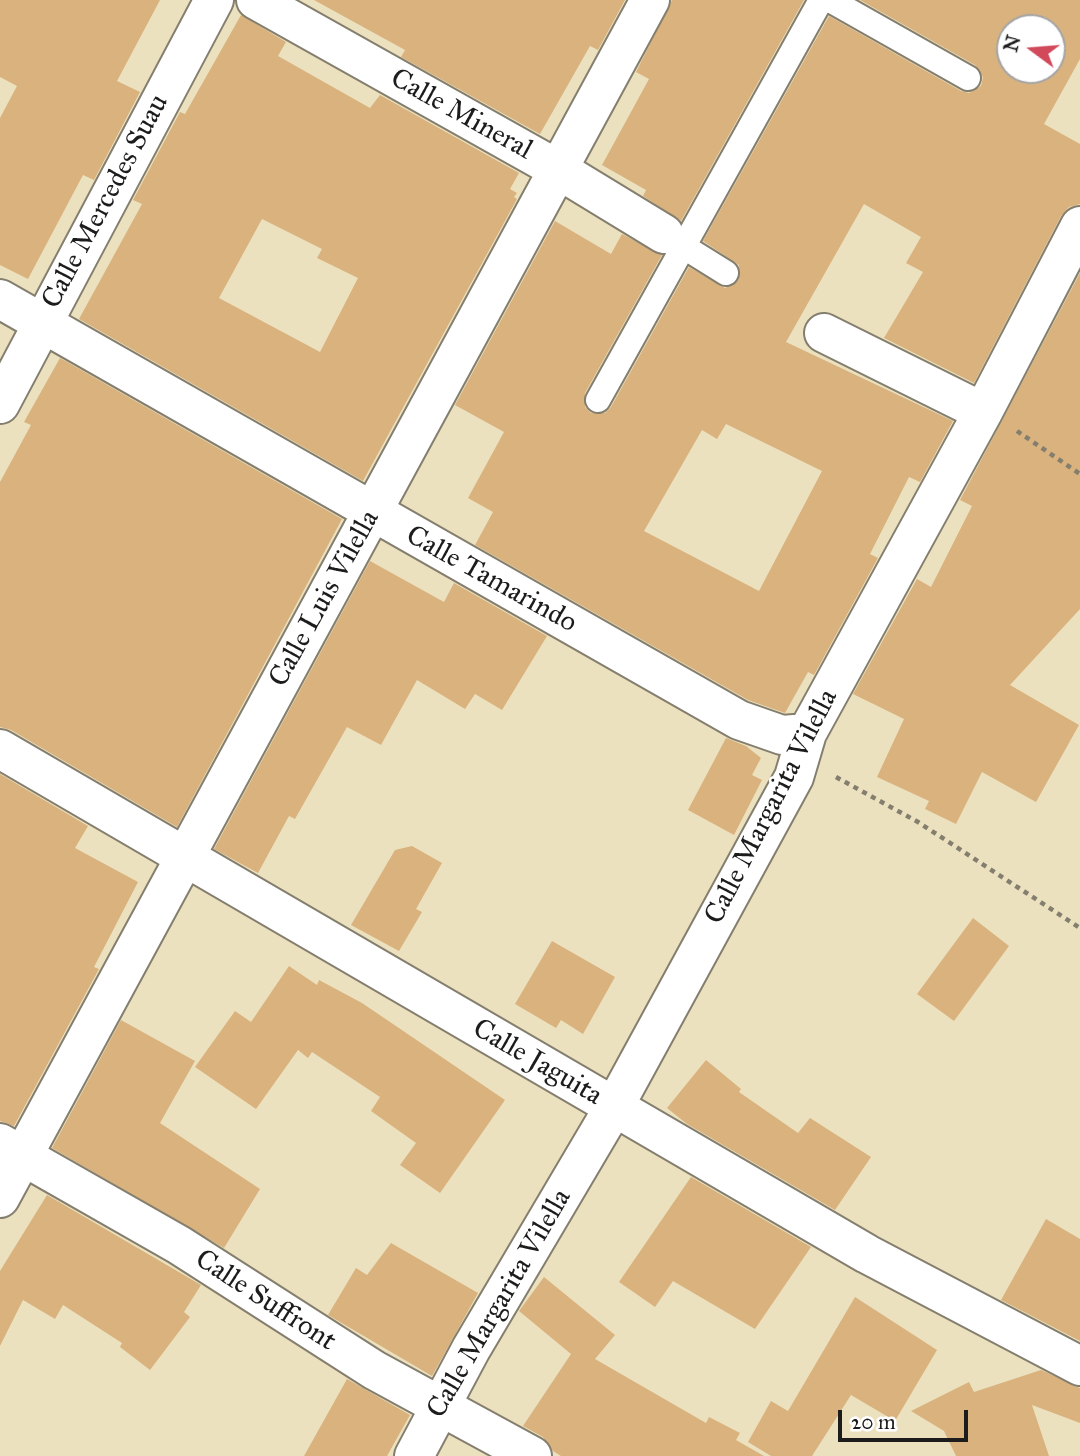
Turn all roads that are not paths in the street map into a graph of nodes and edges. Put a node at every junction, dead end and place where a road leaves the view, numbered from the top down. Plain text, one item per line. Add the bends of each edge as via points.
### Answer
1 (214, 0) edge
2 (256, 0) edge
3 (650, 0) edge
4 (821, 0) edge
5 (830, 0) edge
6 (968, 78) dead end
7 (559, 170) junction
8 (1080, 226) edge
9 (674, 240) junction
10 (726, 273) dead end
11 (0, 299) edge
12 (42, 321) junction
13 (824, 333) dead end
14 (597, 400) dead end
15 (0, 404) edge
16 (983, 412) junction
17 (372, 513) junction
18 (804, 744) junction
19 (0, 749) edge
20 (183, 858) junction
21 (614, 1107) junction
22 (12, 1150) edge
23 (0, 1198) edge
24 (1080, 1366) edge
25 (441, 1406) junction
26 (414, 1456) edge
27 (532, 1456) edge

1 - 12 street, Calle Mercedes Suau
2 - 7 street, Calle Mineral
3 - 7 street, Calle Luis Vilella
4 - 9 lane
5 - 6 lane
7 - 9 street, Calle Mineral
7 - 17 street, Calle Luis Vilella
8 - 16 street, Calle Margarita Vilella
9 - 10 lane
9 - 14 lane
11 - 12 street, Calle Tamarindo
12 - 15 street, Calle Mercedes Suau
12 - 17 street, Calle Tamarindo
13 - 16 street
16 - 18 street, Calle Margarita Vilella
17 - 18 street, Calle Tamarindo via 739,720
17 - 20 street, Calle Luis Vilella
18 - 21 street, Calle Margarita Vilella via 794,777
19 - 20 street, Calle Jaguita
20 - 21 street, Calle Jaguita
20 - 22 street, Calle Luis Vilella
21 - 24 street, Calle Jaguita via 867,1254
21 - 25 street, Calle Margarita Vilella
22 - 23 street, Calle Luis Vilella
22 - 25 street, Calle Suffront via 179,1245 374,1370
25 - 26 street, Calle Margarita Vilella
25 - 27 street, Calle Suffront

